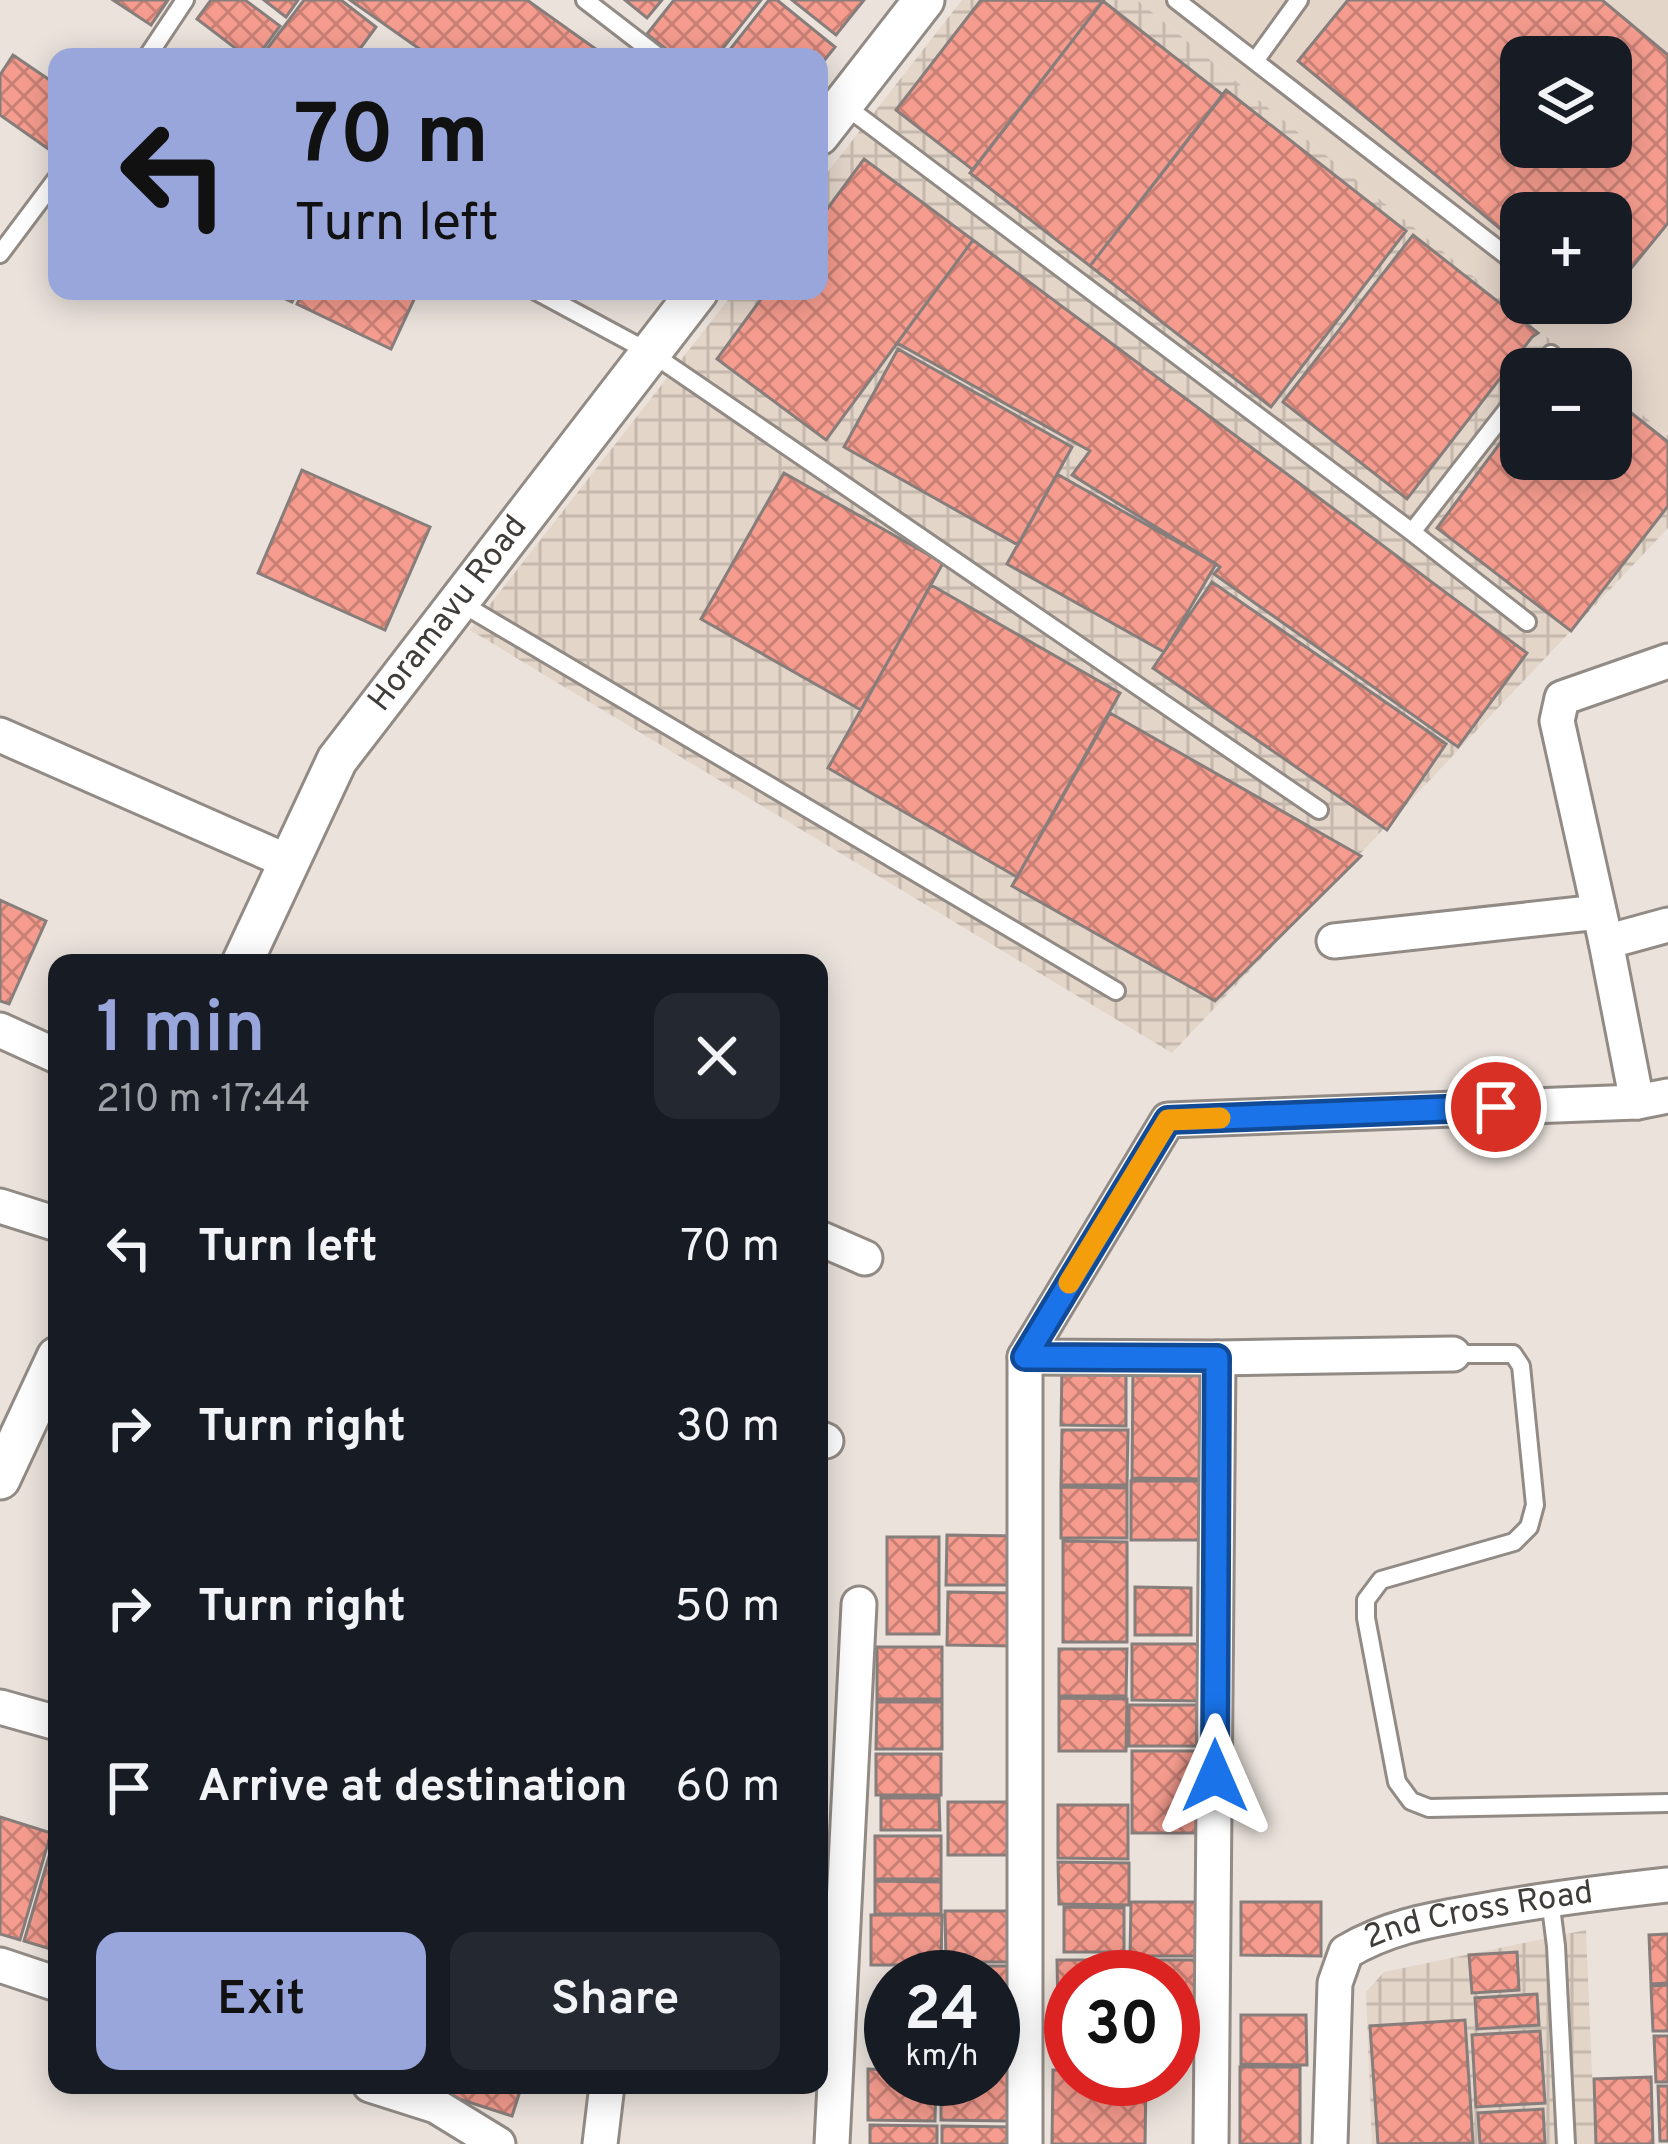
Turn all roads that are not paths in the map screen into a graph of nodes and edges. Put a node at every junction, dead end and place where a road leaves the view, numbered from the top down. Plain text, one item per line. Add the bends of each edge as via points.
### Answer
1 (185, 0) edge
2 (585, 0) edge
3 (924, 0) edge
4 (1176, 0) edge
5 (1299, 0) edge
6 (153, 48) edge
7 (647, 48) edge
8 (1255, 61) junction
9 (831, 120) edge
10 (48, 190) edge
11 (1500, 251) edge
12 (0, 254) edge
13 (553, 300) edge
14 (691, 300) edge
15 (651, 353) junction
16 (1500, 419) edge
17 (1412, 532) junction
18 (458, 602) junction
19 (1527, 622) dead end
20 (1668, 661) edge
21 (0, 735) edge
22 (1319, 810) dead end
23 (289, 862) junction
24 (1668, 925) edge
25 (1602, 927) junction
26 (1334, 941) dead end
27 (246, 954) edge
28 (1117, 991) dead end
29 (0, 1030) edge
30 (48, 1052) edge
31 (1653, 1099) edge
32 (0, 1206) edge
33 (48, 1221) edge
34 (828, 1242) edge
35 (866, 1258) dead end
36 (1454, 1354) joint
37 (1025, 1357) junction
38 (1217, 1358) junction
39 (48, 1375) edge
40 (4, 1462) edge
41 (859, 1604) dead end
42 (0, 1707) edge
43 (48, 1720) edge
44 (1668, 1803) edge
45 (1668, 1885) edge
46 (1550, 1899) junction
47 (0, 1965) edge
48 (48, 1981) edge
49 (398, 2094) edge
50 (607, 2094) edge
51 (498, 2144) edge
52 (600, 2144) edge
53 (832, 2144) edge
54 (1025, 2144) edge
55 (1211, 2144) edge
56 (1330, 2144) edge
57 (1566, 2144) edge

1 - 6 lane
2 - 7 lane
3 - 9 street
4 - 8 lane
5 - 8 lane
8 - 11 lane
9 - 17 lane
10 - 12 lane
13 - 15 lane
14 - 15 street, Horamavu Road
15 - 18 street, Horamavu Road
15 - 22 lane
16 - 17 lane
17 - 19 lane
18 - 23 street, Horamavu Road via 337,760
18 - 28 lane
20 - 25 street via 1562,698 1557,721
21 - 23 street
23 - 27 street, Horamavu Road
24 - 25 street
25 - 26 street
25 - 31 street
29 - 30 street
31 - 37 street via 1168,1120
32 - 33 street
34 - 35 street
36 - 38 street
36 - 44 lane via 1513,1354 1521,1366 1535,1505 1514,1541 1381,1580 1366,1600 1397,1782 1411,1801 1430,1808
37 - 38 street
37 - 54 street
38 - 55 street
39 - 40 street
41 - 53 street
42 - 43 street
45 - 46 street, 2nd Cross Road
46 - 56 street, 2nd Cross Road via 1376,1934 1346,1952 1335,1983
46 - 57 lane
47 - 48 street
49 - 51 street via 436,2106
50 - 52 street

